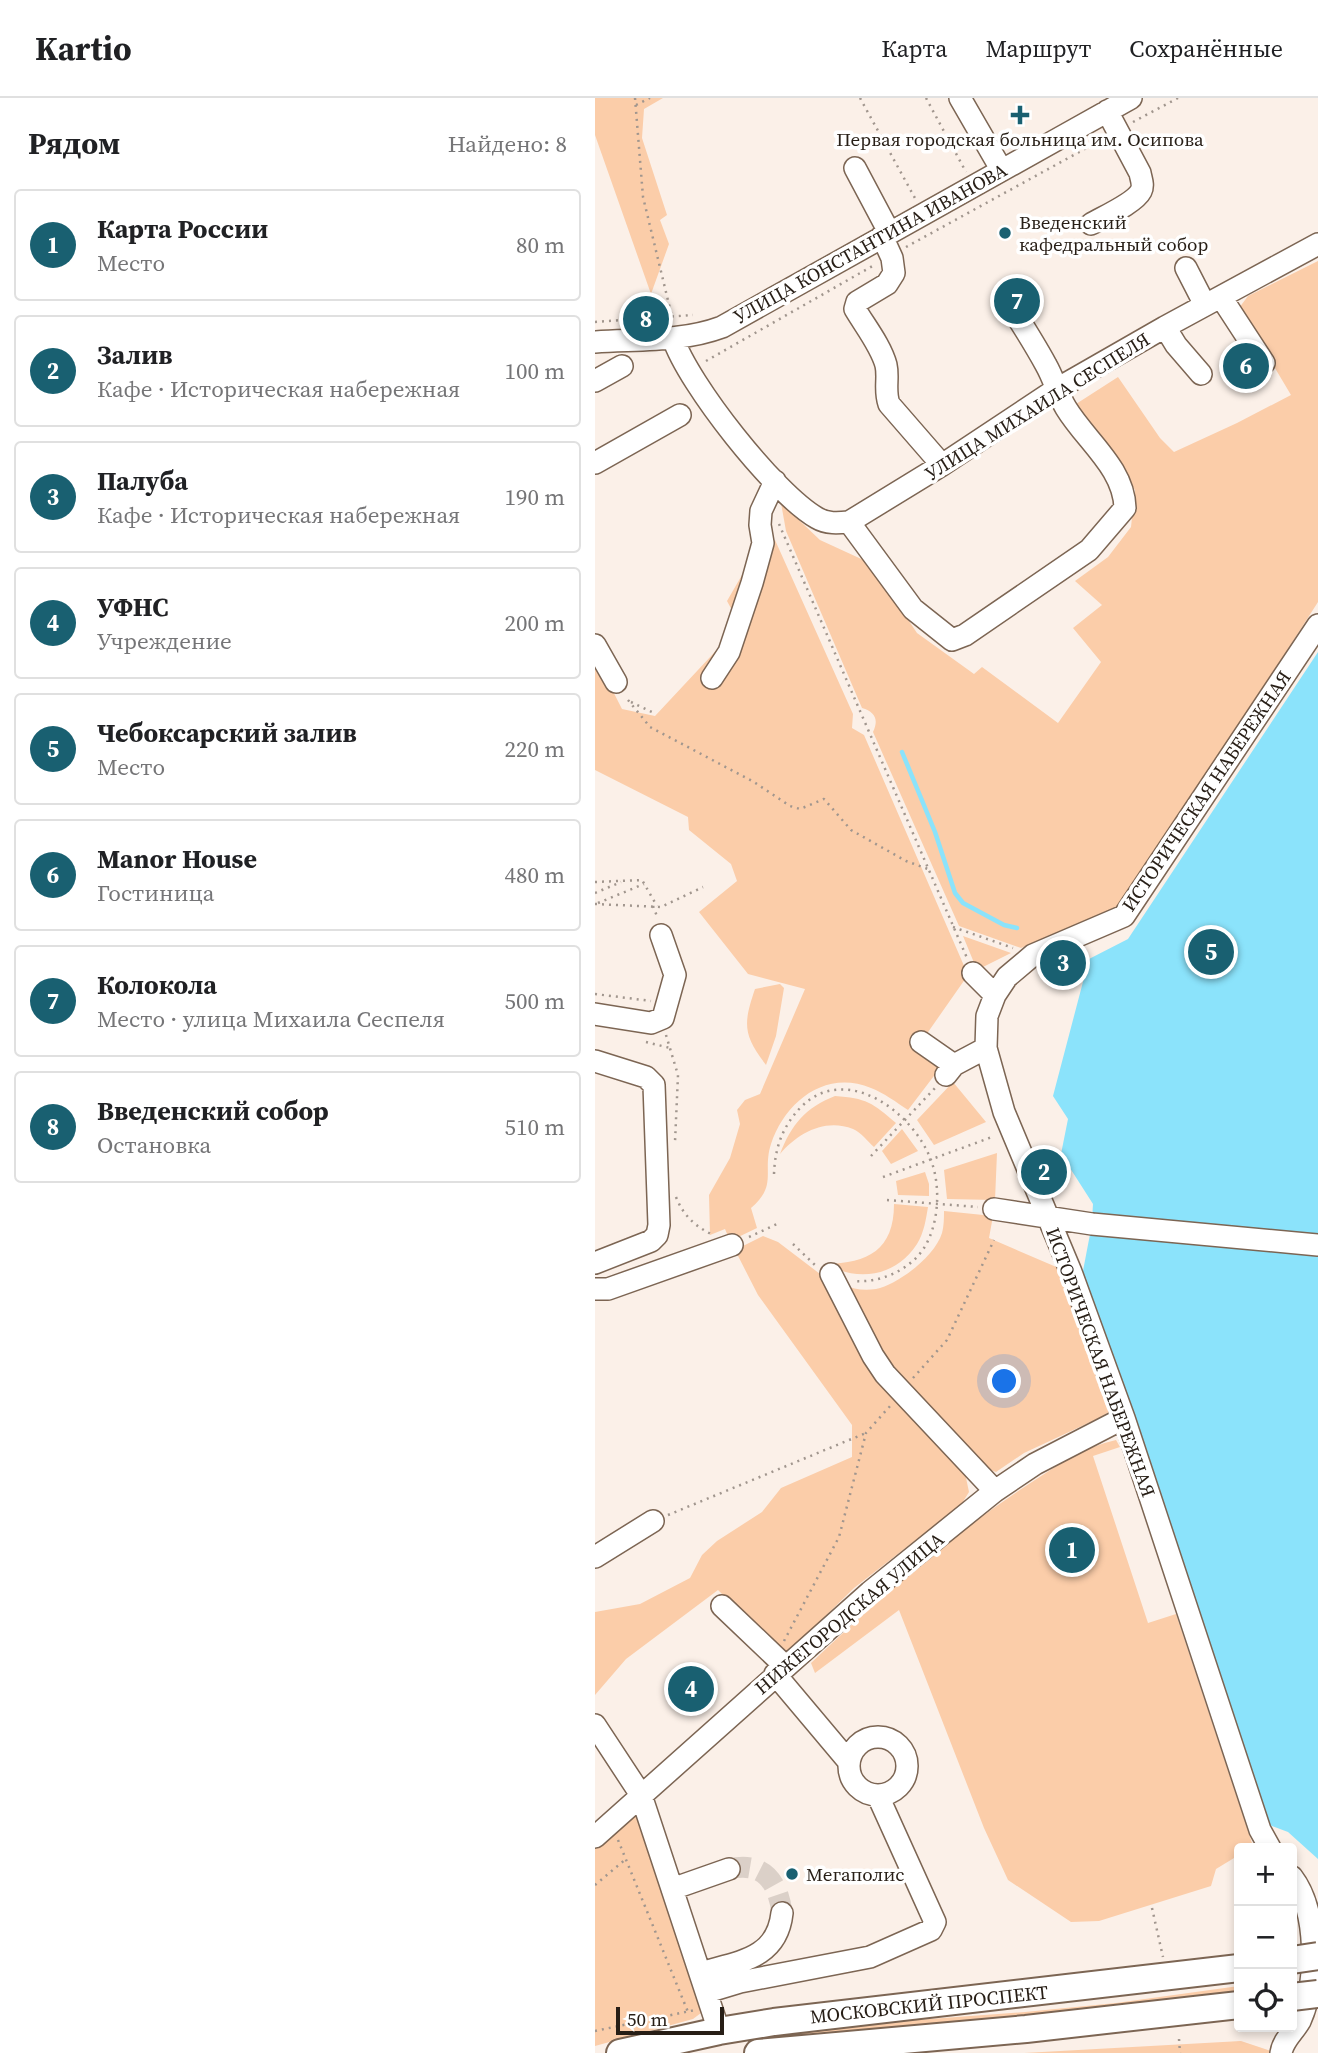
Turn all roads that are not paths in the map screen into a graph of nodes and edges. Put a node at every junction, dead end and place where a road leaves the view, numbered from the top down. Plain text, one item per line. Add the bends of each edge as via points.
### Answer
1 (960, 98) edge
2 (1131, 98) edge
3 (1107, 111) junction
4 (855, 168) dead end
5 (1001, 169) junction
6 (1091, 224) dead end
7 (887, 241) junction
8 (1318, 244) edge
9 (1186, 268) dead end
10 (1004, 296) dead end
11 (1213, 300) junction
12 (1165, 327) junction
13 (673, 338) junction
14 (595, 342) edge
15 (1265, 362) dead end
16 (622, 366) dead end
17 (1201, 374) dead end
18 (595, 381) edge
19 (1055, 390) junction
20 (680, 415) dead end
21 (595, 463) edge
22 (942, 465) junction
23 (775, 481) junction
24 (849, 522) junction
25 (1318, 625) edge
26 (595, 645) edge
27 (712, 678) dead end
28 (622, 691) road end
29 (661, 935) dead end
30 (973, 973) road end
31 (995, 995) junction
32 (595, 1014) edge
33 (921, 1042) dead end
34 (986, 1048) junction
35 (595, 1061) edge
36 (994, 1209) road end
37 (1048, 1216) junction
38 (732, 1245) road end
39 (1318, 1245) edge
40 (595, 1263) edge
41 (831, 1274) road end
42 (595, 1289) edge
43 (1123, 1418) junction
44 (995, 1491) junction
45 (653, 1521) road end
46 (595, 1557) edge
47 (722, 1606) dead end
48 (778, 1666) junction
49 (595, 1725) edge
50 (849, 1762) junction
51 (641, 1795) junction
52 (878, 1796) junction
53 (602, 1831) edge
54 (1267, 1843) edge
55 (729, 1870) tunnel mouth
56 (1297, 1886) edge
57 (672, 1889) junction
58 (782, 1913) tunnel mouth
59 (1309, 1958) edge
60 (1234, 1969) edge
61 (703, 1991) junction
62 (1318, 1994) edge
63 (1297, 1996) edge
64 (1234, 2006) edge
65 (719, 2031) junction
66 (620, 2053) edge
67 (758, 2053) edge
68 (1281, 2053) edge

1 - 5 street
2 - 3 street, УЛИЦА КОНСТАНТИНА ИВАНОВА
3 - 5 street, УЛИЦА КОНСТАНТИНА ИВАНОВА
3 - 6 street via 1143,184 1135,199
4 - 7 street
5 - 7 street, УЛИЦА КОНСТАНТИНА ИВАНОВА
7 - 13 street, УЛИЦА КОНСТАНТИНА ИВАНОВА via 722,327
7 - 22 street via 894,273 887,284 857,302 855,310 884,358 889,404
8 - 11 street, УЛИЦА МИХАИЛА СЕСПЕЛЯ
9 - 11 street
10 - 19 street via 1048,367
11 - 12 street, УЛИЦА МИХАИЛА СЕСПЕЛЯ
11 - 15 street
12 - 17 street
12 - 19 street, УЛИЦА МИХАИЛА СЕСПЕЛЯ
13 - 14 street, УЛИЦА КОНСТАНТИНА ИВАНОВА
13 - 23 street via 708,400
16 - 18 street
19 - 22 street, УЛИЦА МИХАИЛА СЕСПЕЛЯ
19 - 24 street via 1115,473 1125,508 1089,550 965,635 952,640 913,609
20 - 21 street
22 - 24 street, УЛИЦА МИХАИЛА СЕСПЕЛЯ
23 - 24 street via 820,520
23 - 27 street via 761,511 764,543 752,583 729,652
25 - 31 street, ИСТОРИЧЕСКАЯ НАБЕРЕЖНАЯ via 1124,916 1033,956 1007,976
26 - 28 street
29 - 32 street via 674,970 664,1012 651,1023
30 - 31 street
31 - 34 street, ИСТОРИЧЕСКАЯ НАБЕРЕЖНАЯ via 987,1016
33 - 34 street via 950,1070
34 - 37 street, ИСТОРИЧЕСКАЯ НАБЕРЕЖНАЯ via 1004,1112
35 - 40 street via 646,1077 654,1085 659,1225 651,1241
36 - 37 street
37 - 39 street
37 - 43 street, ИСТОРИЧЕСКАЯ НАБЕРЕЖНАЯ
38 - 42 street via 608,1289
41 - 44 street via 873,1356
43 - 44 street, НИЖЕГОРОДСКАЯ УЛИЦА via 1034,1464
43 - 54 street, ИСТОРИЧЕСКАЯ НАБЕРЕЖНАЯ
44 - 48 street, НИЖЕГОРОДСКАЯ УЛИЦА
45 - 46 street
47 - 48 street
48 - 50 street
48 - 51 street, НИЖЕГОРОДСКАЯ УЛИЦА
49 - 51 street
50 - 52 street via 853,1782
50 - 52 street via 857,1745 873,1737 898,1745 907,1761 904,1781
51 - 53 street, НИЖЕГОРОДСКАЯ УЛИЦА
51 - 57 street
52 - 61 street via 935,1922 930,1930 870,1957
55 - 57 street
56 - 59 street via 1314,1932
57 - 61 street
58 - 61 street via 770,1946
59 - 68 street via 1312,1990
60 - 65 main road, МОСКОВСКИЙ ПРОСПЕКТ
61 - 65 street
62 - 63 main road, bridge
64 - 67 main road, МОСКОВСКИЙ ПРОСПЕКТ
65 - 66 main road, МОСКОВСКИЙ ПРОСПЕКТ

